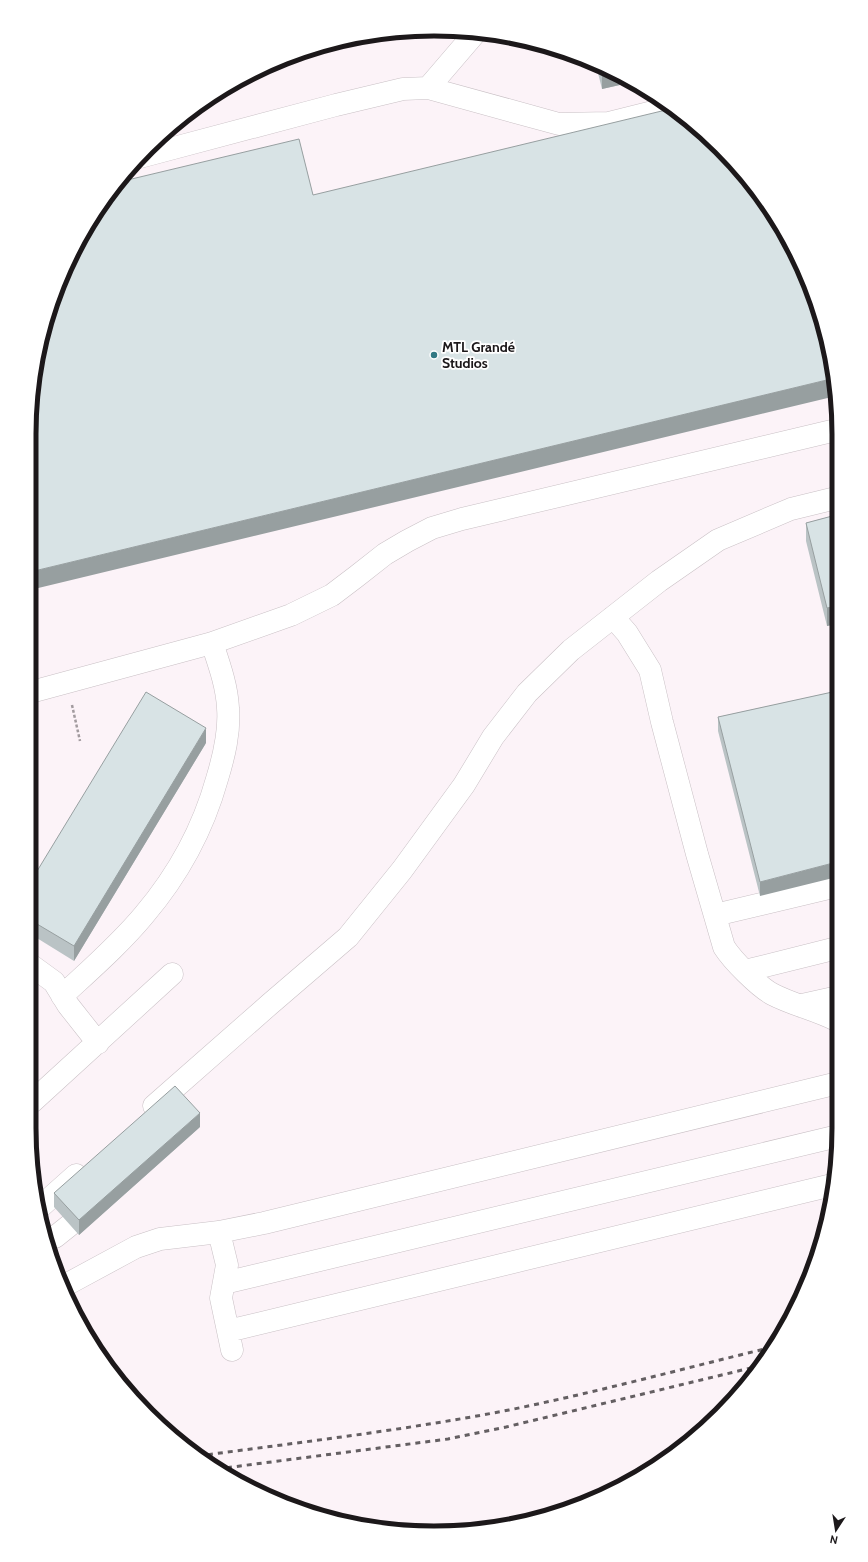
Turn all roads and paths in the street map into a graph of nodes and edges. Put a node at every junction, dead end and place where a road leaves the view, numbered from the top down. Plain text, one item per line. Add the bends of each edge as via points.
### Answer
1 (471, 38) edge
2 (428, 88) junction
3 (664, 109) edge
4 (152, 154) edge
5 (832, 431) edge
6 (832, 499) edge
7 (613, 617) junction
8 (212, 643) junction
9 (66, 682) junction
10 (36, 691) edge
11 (80, 741) dead end
12 (832, 887) edge
13 (715, 915) junction
14 (832, 949) edge
15 (36, 969) edge
16 (745, 971) junction
17 (172, 974) dead end
18 (62, 996) junction
19 (832, 998) edge
20 (802, 1005) junction
21 (832, 1018) edge
22 (98, 1043) junction
23 (832, 1084) edge
24 (36, 1098) edge
25 (142, 1118) edge
26 (832, 1138) edge
27 (90, 1163) edge
28 (828, 1186) edge
29 (44, 1204) edge
30 (219, 1232) junction
31 (224, 1283) junction
32 (68, 1284) edge

1 - 2 lane
2 - 3 lane via 559,124 609,123
2 - 4 lane via 403,89
5 - 8 lane via 432,528 385,554 332,594 291,615
6 - 7 lane via 791,509 718,540 658,581
7 - 13 lane via 627,633 650,670
7 - 25 lane via 571,650 527,693 493,737 459,791 402,870 348,937
8 - 9 lane
8 - 18 lane via 225,687 228,732 214,791 200,828 161,895 144,916
9 - 10 lane
9 - 11 path
12 - 13 lane
13 - 16 lane via 724,947
14 - 16 lane
15 - 18 lane via 54,982
16 - 20 lane via 772,994
17 - 22 lane
18 - 22 lane
19 - 20 lane
20 - 21 lane
22 - 24 lane
23 - 30 lane
26 - 31 lane
27 - 29 lane
28 - 31 lane via 230,1341 221,1298
30 - 31 lane via 226,1265
30 - 32 lane via 173,1236 136,1247

